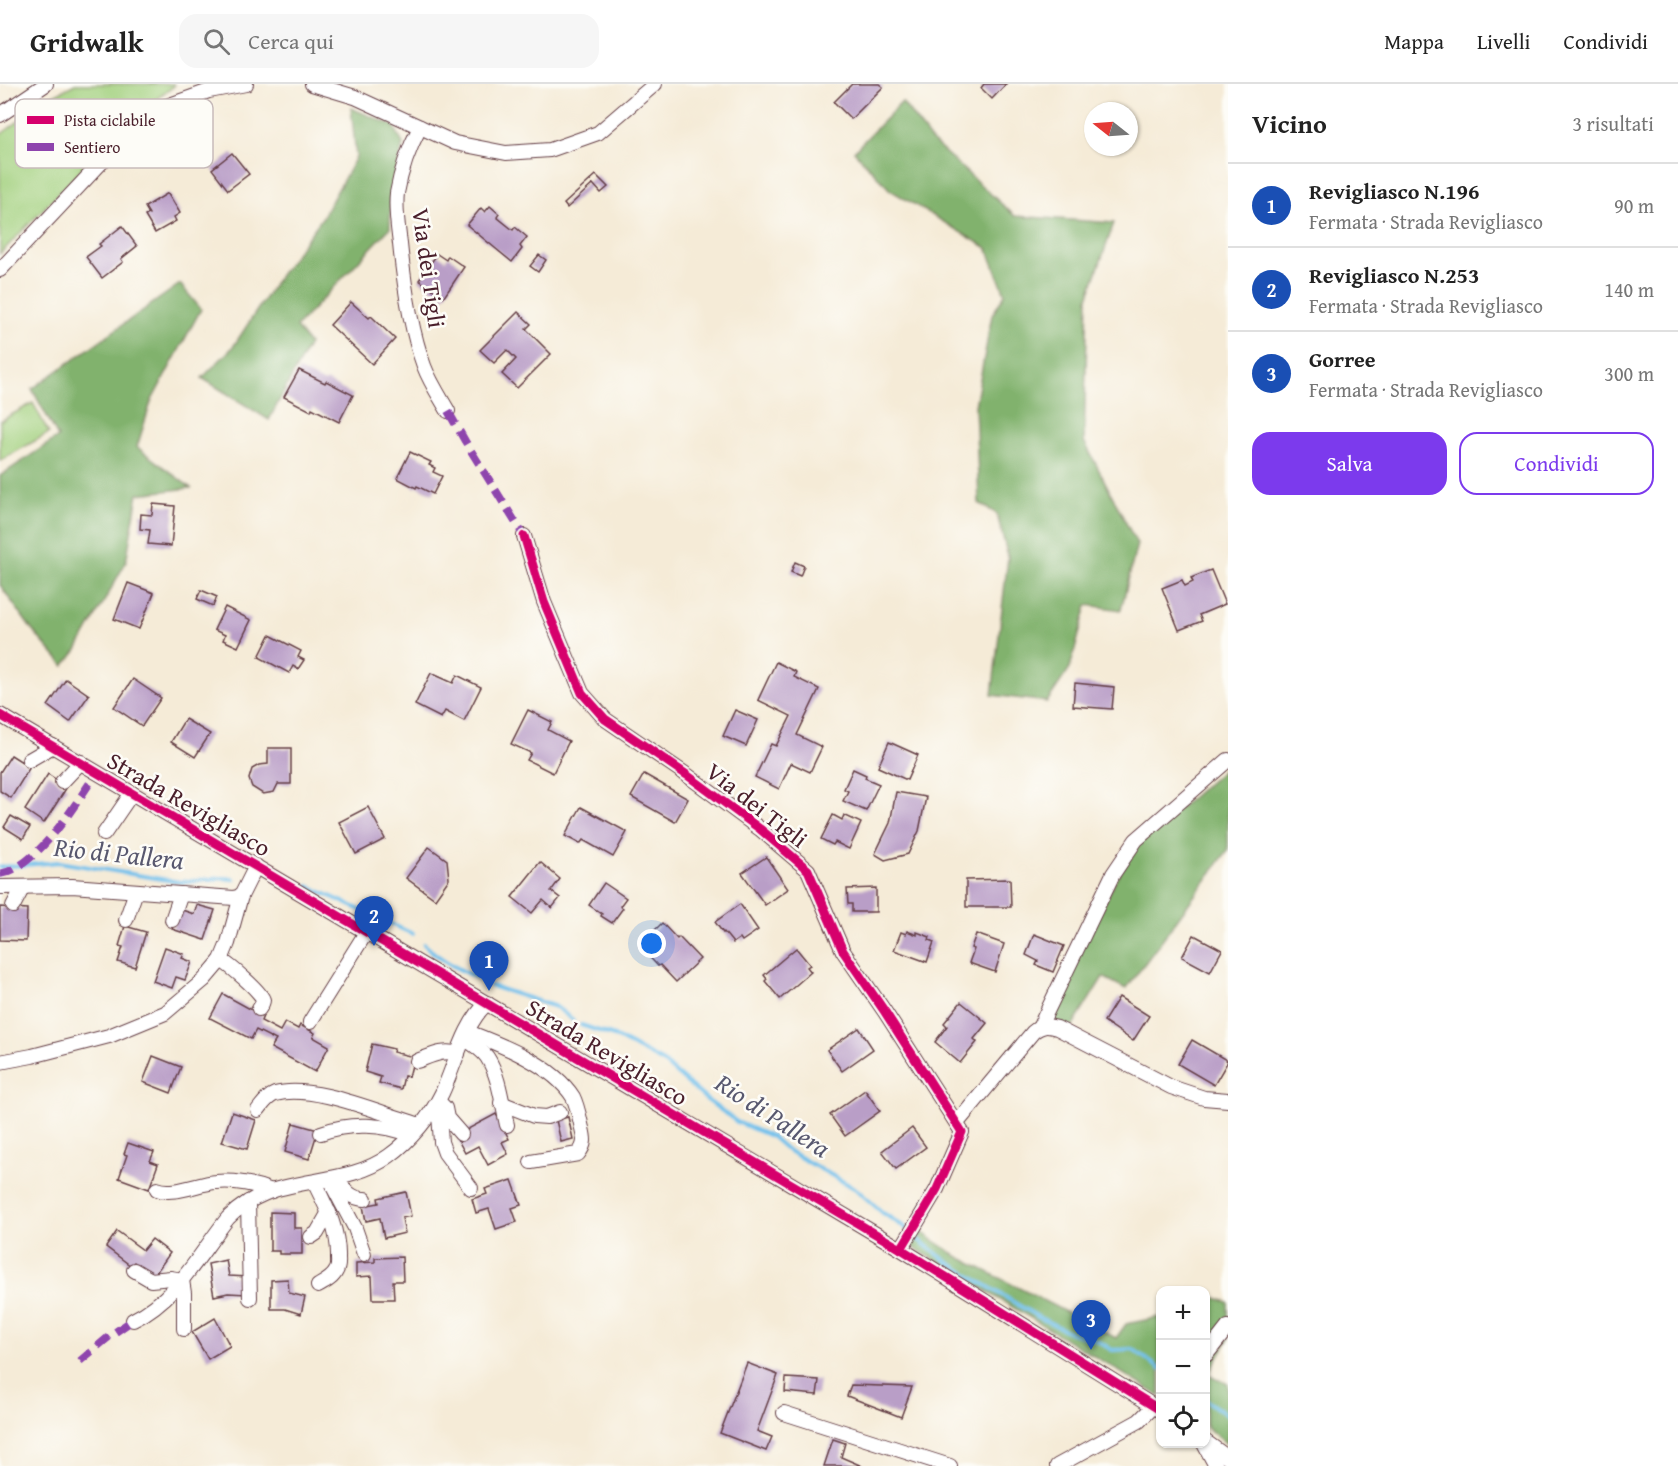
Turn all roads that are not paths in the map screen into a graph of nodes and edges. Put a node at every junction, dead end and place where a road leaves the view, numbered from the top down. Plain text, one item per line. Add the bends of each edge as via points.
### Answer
1 (46, 84) edge
2 (246, 84) edge
3 (312, 84) edge
4 (655, 84) edge
5 (24, 99) edge
6 (186, 99) edge
7 (15, 105) edge
8 (0, 115) edge
9 (420, 128) junction
10 (96, 168) edge
11 (0, 270) edge
12 (448, 411) dead end
13 (524, 536) dead end
14 (0, 715) edge
15 (53, 746) junction
16 (29, 760) dead end
17 (1228, 760) edge
18 (81, 762) junction
19 (62, 782) dead end
20 (132, 793) junction
21 (104, 834) dead end
22 (256, 866) junction
23 (0, 887) edge
24 (22, 887) junction
25 (136, 891) junction
26 (181, 894) junction
27 (241, 896) junction
28 (13, 906) dead end
29 (126, 920) dead end
30 (172, 920) dead end
31 (367, 931) junction
32 (217, 965) junction
33 (180, 991) dead end
34 (487, 1003) junction
35 (260, 1009) dead end
36 (310, 1022) dead end
37 (1040, 1026) junction
38 (466, 1035) junction
39 (458, 1054) junction
40 (417, 1061) dead end
41 (0, 1062) edge
42 (1228, 1100) edge
43 (438, 1101) junction
44 (501, 1103) junction
45 (258, 1110) dead end
46 (560, 1112) dead end
47 (957, 1124) junction
48 (507, 1125) dead end
49 (416, 1130) junction
50 (321, 1133) dead end
51 (461, 1134) dead end
52 (531, 1162) dead end
53 (332, 1178) junction
54 (314, 1182) junction
55 (471, 1188) dead end
56 (157, 1189) dead end
57 (272, 1191) junction
58 (365, 1199) dead end
59 (248, 1202) junction
60 (329, 1212) junction
61 (311, 1237) dead end
62 (901, 1249) junction
63 (364, 1254) dead end
64 (134, 1270) dead end
65 (182, 1280) junction
66 (318, 1286) dead end
67 (250, 1298) dead end
68 (134, 1320) dead end
69 (1228, 1327) edge
70 (184, 1329) dead end
71 (1210, 1350) edge
72 (1156, 1407) edge
73 (1156, 1409) edge
74 (784, 1413) dead end
75 (1210, 1446) edge
76 (1207, 1448) edge
77 (1228, 1458) edge
78 (950, 1466) edge
79 (1057, 1466) edge
80 (1216, 1466) edge

1 - 5 street
2 - 6 street
3 - 9 street via 355,98
4 - 9 street via 598,134 550,150 506,153 455,143
7 - 8 street
9 - 12 street, Via dei Tigli via 408,152 397,194 397,223 424,368
10 - 11 street
13 - 47 street, Via dei Tigli via 544,602 582,693 605,719 760,829 808,870 843,951
14 - 15 street, Strada Revigliasco
15 - 16 street
15 - 18 street, Strada Revigliasco
17 - 37 street via 1136,840 1113,874
18 - 19 street
18 - 20 street, Strada Revigliasco
20 - 21 street
20 - 22 street, Strada Revigliasco
22 - 27 street
22 - 31 street, Strada Revigliasco
23 - 24 street
24 - 25 street
24 - 28 street
25 - 26 street
25 - 29 street
26 - 27 street
26 - 30 street
27 - 32 street
31 - 34 street, Strada Revigliasco
31 - 36 street
32 - 33 street
32 - 35 street via 243,977 262,997
32 - 41 street via 165,1013 110,1036
34 - 38 street
34 - 62 street, Strada Revigliasco
37 - 42 street via 1057,1028 1171,1087 1204,1098
37 - 47 street
38 - 39 street
38 - 44 street via 487,1056
38 - 52 street via 513,1052 552,1075 574,1099 585,1142 583,1148 578,1154
39 - 40 street via 443,1052
39 - 43 street
43 - 49 street
43 - 51 street
43 - 55 street via 445,1153
44 - 46 street via 534,1116
44 - 48 street
45 - 49 street via 274,1095 303,1091 347,1101
47 - 62 street via 962,1132 937,1189
49 - 50 street via 375,1126
49 - 53 street via 378,1164
53 - 54 street
53 - 58 street via 350,1194
53 - 63 street
54 - 57 street
54 - 60 street
56 - 57 street via 168,1192 218,1182 255,1185
57 - 59 street
59 - 65 street via 228,1218
59 - 67 street
60 - 61 street
60 - 66 street via 339,1246 338,1269
62 - 72 street, Strada Revigliasco
64 - 65 street via 151,1280
65 - 68 street via 164,1301
65 - 70 street
69 - 71 street
73 - 79 street
74 - 78 street
75 - 77 street
76 - 80 street

